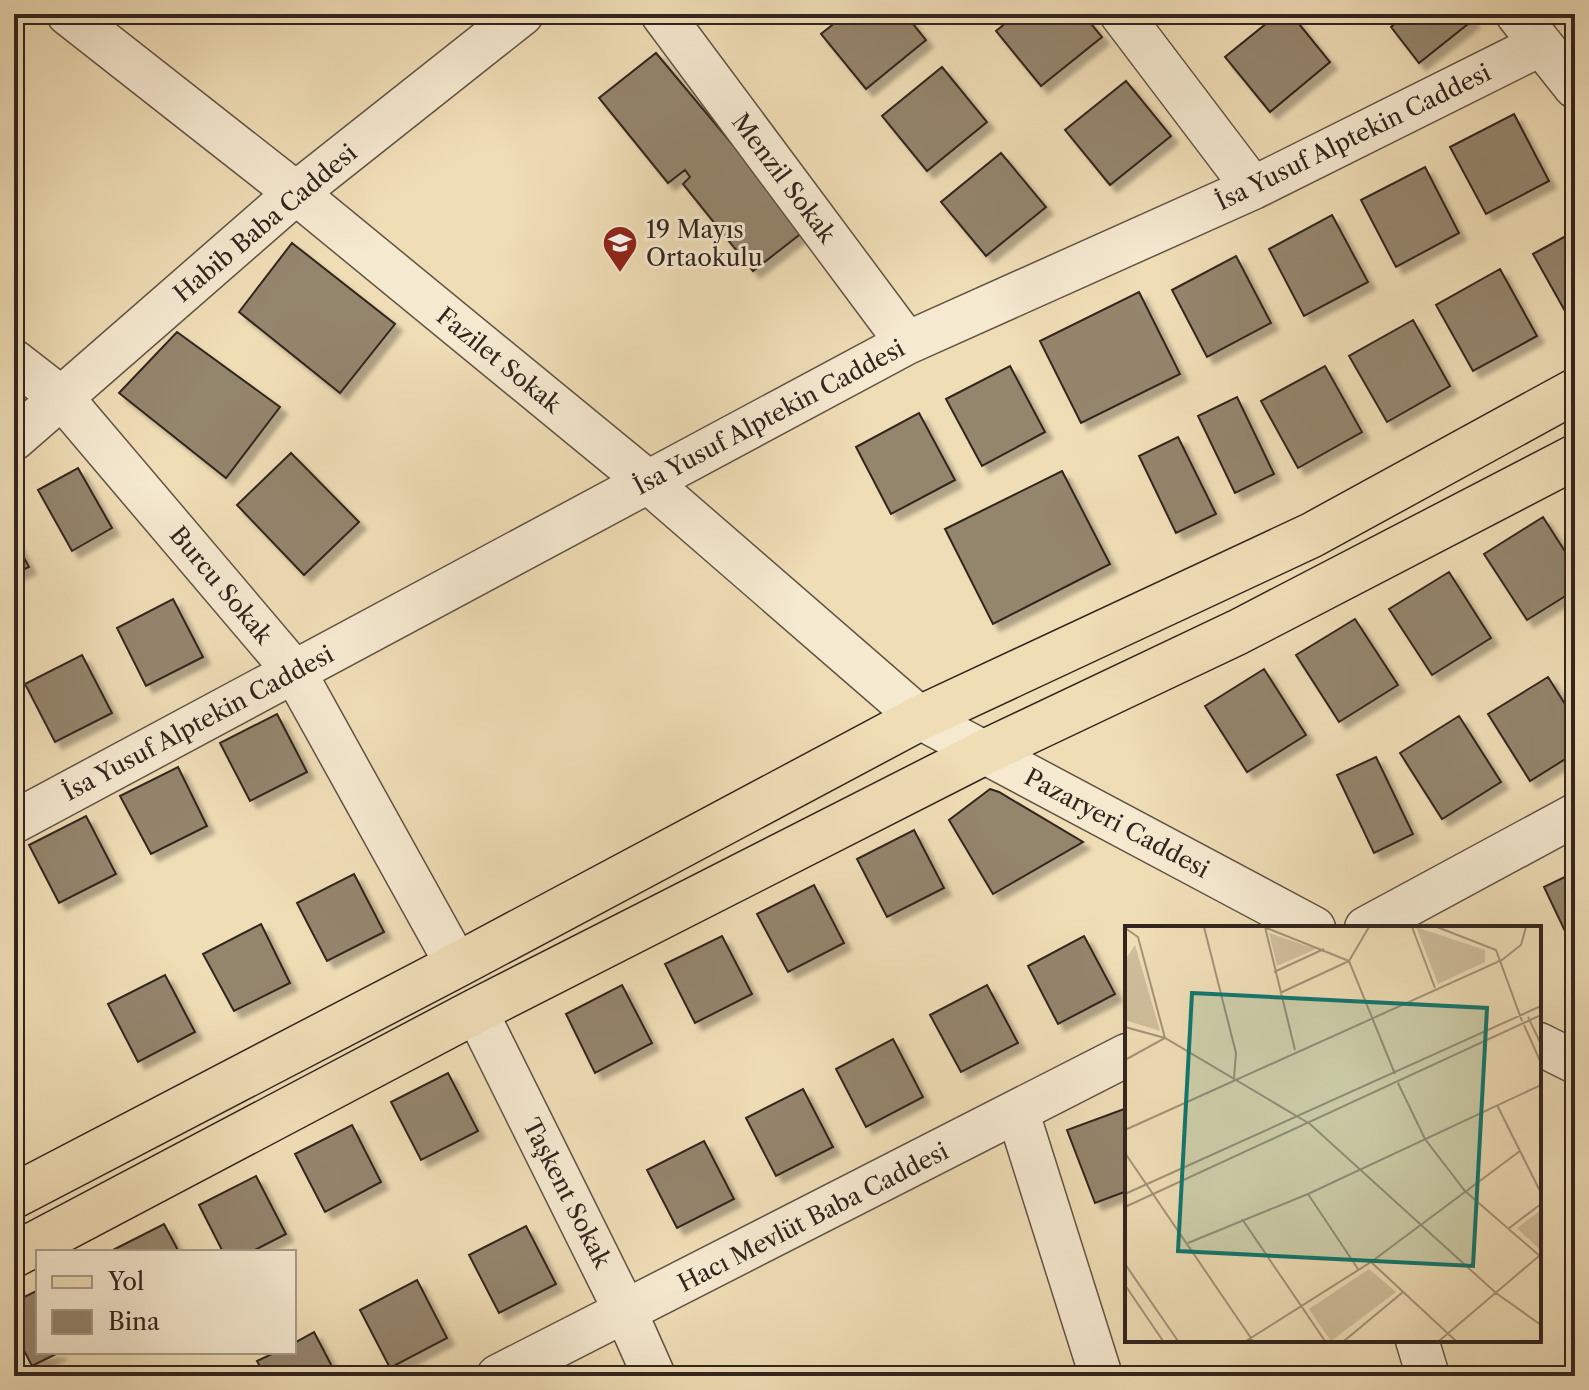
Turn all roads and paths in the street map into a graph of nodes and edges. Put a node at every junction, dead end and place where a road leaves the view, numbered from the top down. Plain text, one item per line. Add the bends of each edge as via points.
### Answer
1 (68, 14) edge
2 (522, 14) edge
3 (662, 14) edge
4 (1121, 14) edge
5 (1528, 29) edge
6 (1575, 87) edge
7 (1253, 188) junction
8 (296, 193) junction
9 (907, 343) junction
10 (14, 361) edge
11 (1575, 391) edge
12 (63, 399) junction
13 (14, 439) edge
14 (1575, 457) edge
15 (647, 481) junction
16 (294, 671) junction
17 (920, 718) junction
18 (985, 752) junction
19 (1575, 815) edge
20 (14, 822) edge
21 (1310, 926) edge
22 (1370, 926) edge
23 (457, 965) junction
24 (476, 1011) junction
25 (1541, 1045) edge
26 (1125, 1056) edge
27 (1575, 1062) edge
28 (1018, 1113) junction
29 (14, 1196) edge
30 (14, 1255) edge
31 (626, 1313) junction
32 (1418, 1342) edge
33 (498, 1376) edge
34 (654, 1376) edge
35 (1101, 1376) edge
36 (1428, 1376) edge

1 - 8 street, Fazilet Sokak
2 - 8 street, Habib Baba Caddesi
3 - 9 street, Menzil Sokak
4 - 7 street
5 - 6 street
5 - 7 street, İsa Yusuf Alptekin Caddesi
7 - 9 street, İsa Yusuf Alptekin Caddesi
8 - 12 street, Habib Baba Caddesi
8 - 15 street, Fazilet Sokak
9 - 15 street, İsa Yusuf Alptekin Caddesi
10 - 12 street, Burcu Sokak
11 - 17 main road via 1312,535
12 - 13 street, Habib Baba Caddesi
12 - 16 street, Burcu Sokak
14 - 18 main road via 1238,632
15 - 16 street, İsa Yusuf Alptekin Caddesi
15 - 17 street, Fazilet Sokak
16 - 20 street, İsa Yusuf Alptekin Caddesi
16 - 23 street, Burcu Sokak
17 - 18 street, Pazaryeri Caddesi
17 - 23 main road
18 - 21 street, Pazaryeri Caddesi
18 - 24 main road
19 - 22 street
23 - 29 main road
24 - 30 main road
24 - 31 street, Taşkent Sokak
25 - 27 street
26 - 28 street, Hacı Mevlüt Baba Caddesi
28 - 31 street, Hacı Mevlüt Baba Caddesi
28 - 35 street
31 - 33 street, Hacı Mevlüt Baba Caddesi
31 - 34 street, Taşkent Sokak
32 - 36 street

